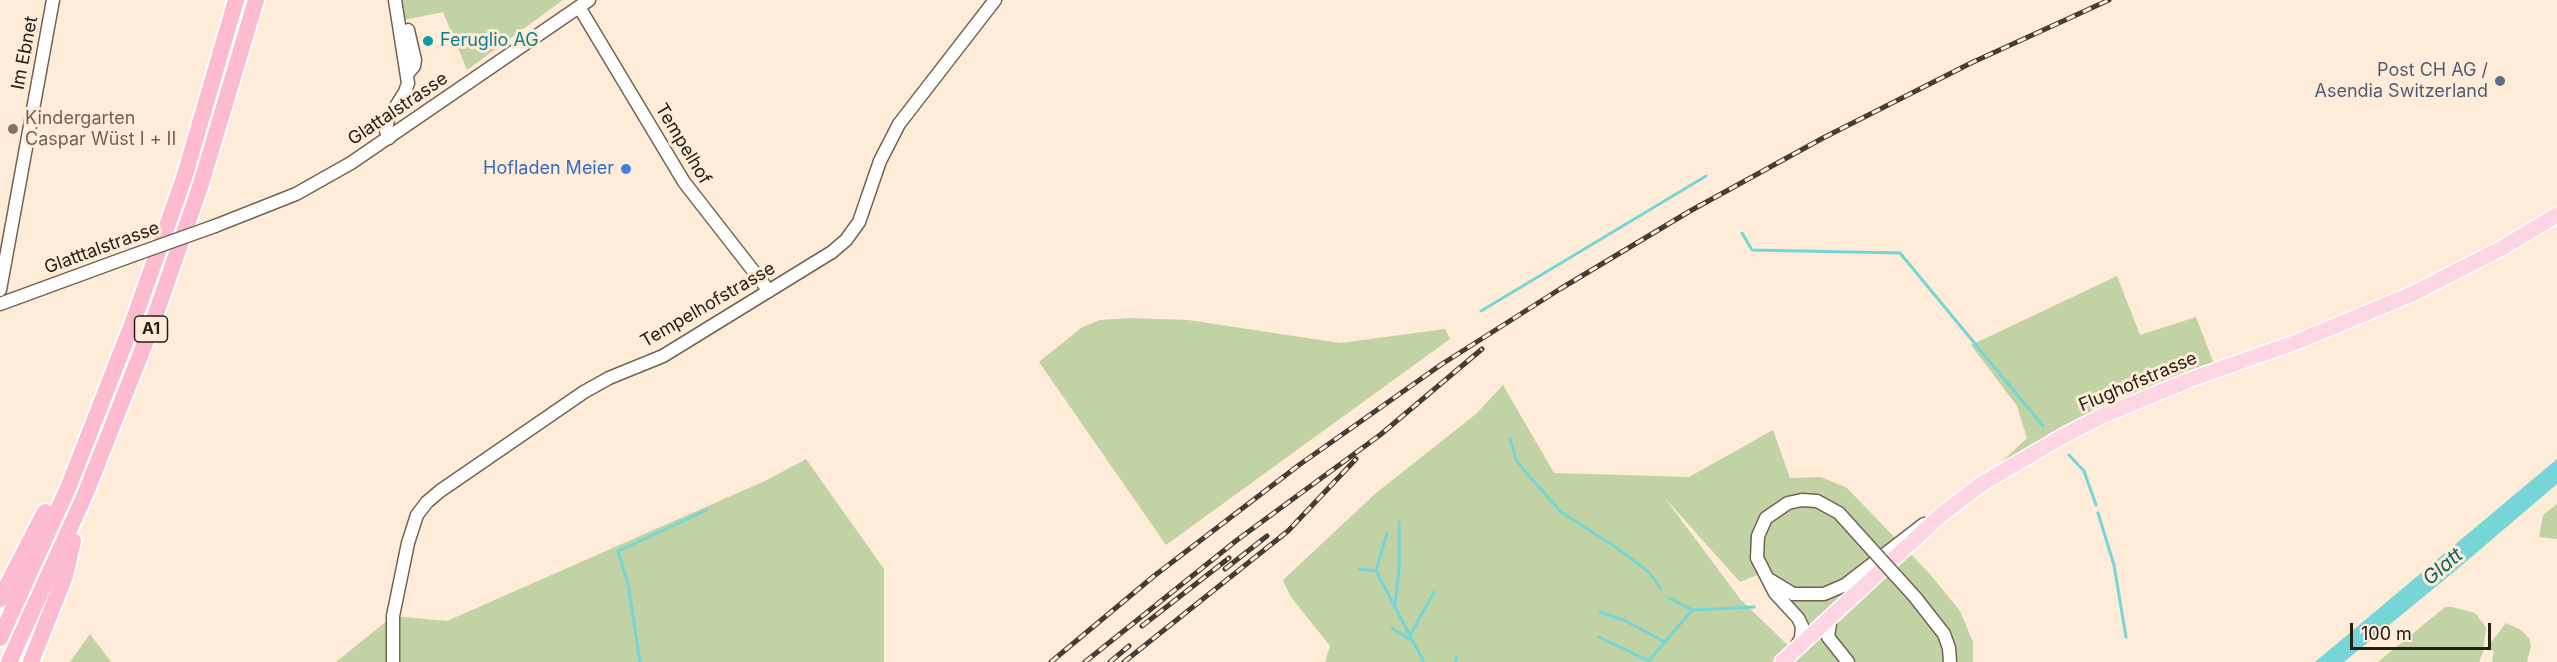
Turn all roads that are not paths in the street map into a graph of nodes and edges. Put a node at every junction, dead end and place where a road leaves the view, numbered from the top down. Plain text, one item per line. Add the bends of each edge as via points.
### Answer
1 (53, 0) edge
2 (236, 0) edge
3 (256, 0) edge
4 (395, 0) edge
5 (995, 0) edge
6 (584, 4) edge
7 (408, 30) dead end
8 (408, 73) junction
9 (389, 138) junction
10 (2557, 215) edge
11 (215, 226) joint
12 (769, 291) junction
13 (1, 297) edge
14 (84, 450) junction
15 (81, 505) junction
16 (1941, 514) junction
17 (1767, 578) junction
18 (0, 599) edge
19 (1831, 617) junction
20 (0, 638) edge
21 (1787, 657) edge
22 (9, 662) edge
23 (31, 662) edge
24 (393, 662) edge
25 (1848, 662) edge
26 (1950, 662) edge

1 - 13 street, Im Ebnet
2 - 14 highway, A1 via 164,236
3 - 15 highway, A1 via 178,252
4 - 8 street
5 - 12 street, Tempelhofstrasse via 899,124 880,161 859,222 846,240
6 - 9 street, Glattalstrasse
6 - 12 street, Tempelhof via 684,182
7 - 8 street via 415,60
8 - 9 street via 405,92 388,119
9 - 11 street, Glattalstrasse via 307,188
10 - 16 main road, Flughofstrasse via 2467,267 2402,298 2102,416 1983,483
11 - 13 street, Glatttalstrasse, bridge
12 - 24 street, Tempelhofstrasse via 663,356 584,392 427,502 417,515 408,543 393,616
14 - 18 highway via 56,489
14 - 20 highway, A1
15 - 22 highway, A1
15 - 23 highway via 65,576
16 - 17 street via 1917,528 1845,585 1824,594 1793,594
16 - 19 main road, Flughofstrasse
17 - 21 street via 1802,626 1801,638
17 - 26 street, bridge via 1757,558 1758,536 1766,518 1788,503 1809,500 1832,508 1944,634
19 - 21 main road, Flughofstrasse
19 - 25 street via 1828,637

